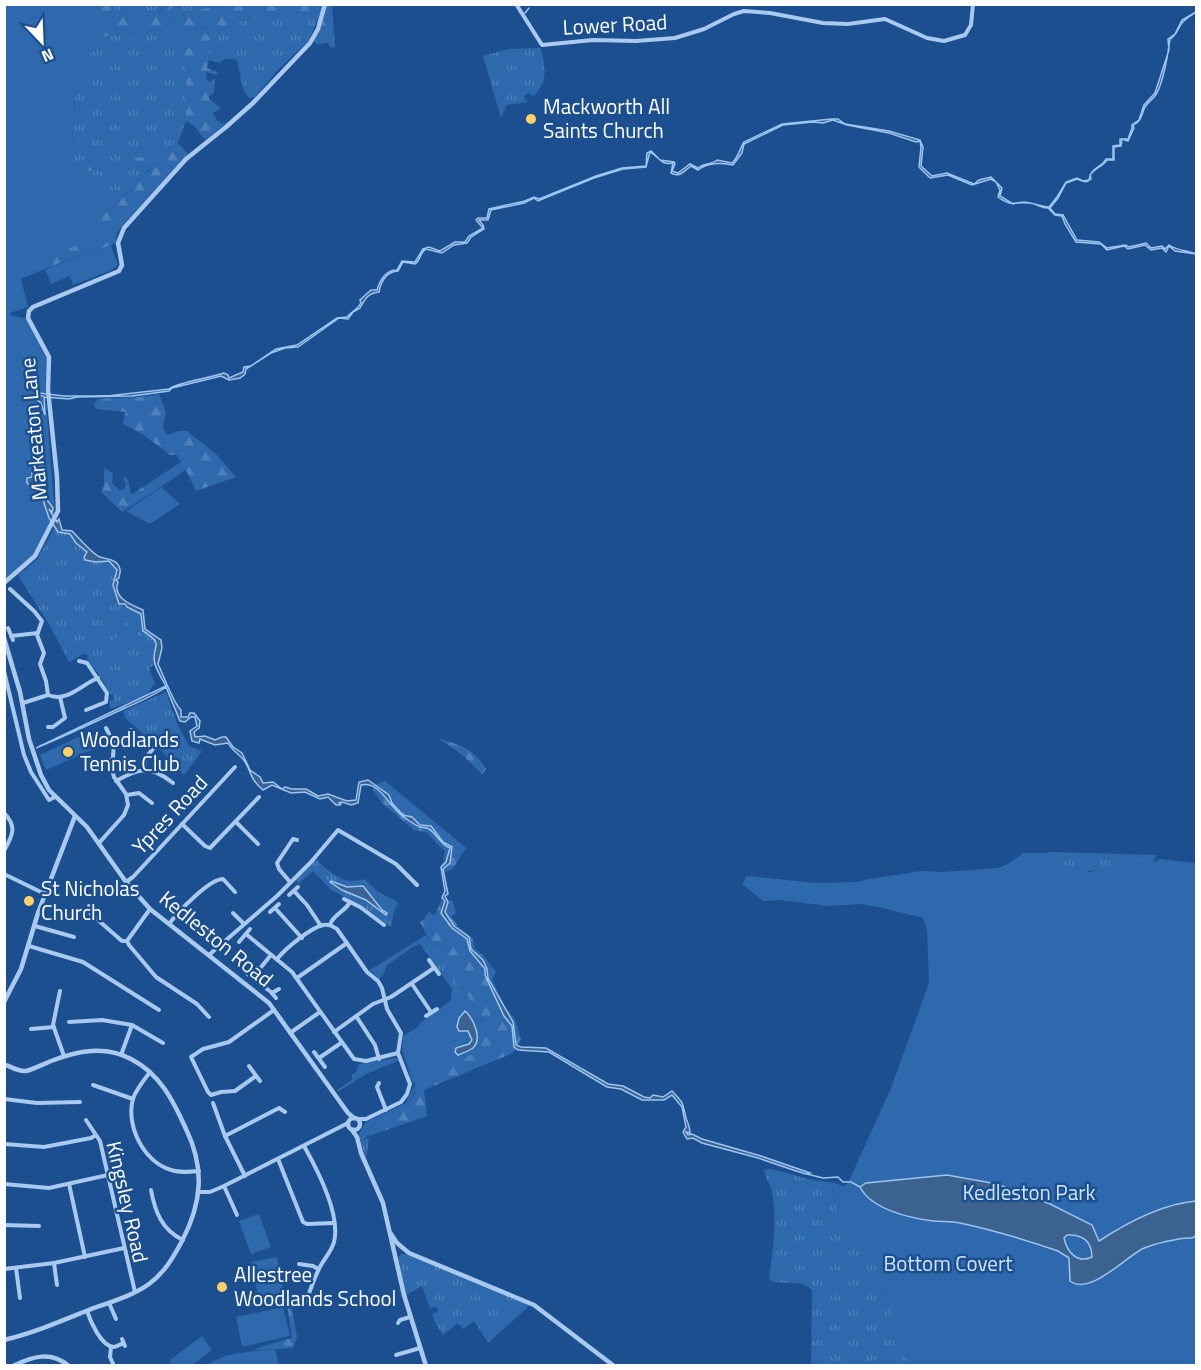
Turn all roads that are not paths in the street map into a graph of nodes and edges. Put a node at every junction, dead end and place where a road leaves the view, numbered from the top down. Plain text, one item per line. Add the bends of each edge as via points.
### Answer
1 (325, 4) edge
2 (516, 4) edge
3 (972, 4) edge
4 (4, 583) edge
5 (10, 589) dead end
6 (8, 628) dead end
7 (38, 633) junction
8 (4, 638) edge
9 (79, 661) dead end
10 (4, 671) edge
11 (98, 678) junction
12 (48, 695) junction
13 (60, 697) junction
14 (23, 703) junction
15 (86, 710) dead end
16 (48, 727) dead end
17 (106, 728) dead end
18 (131, 730) dead end
19 (29, 739) junction
20 (20, 742) junction
21 (115, 746) junction
22 (154, 748) dead end
23 (113, 760) junction
24 (235, 767) dead end
25 (87, 768) dead end
26 (144, 769) junction
27 (171, 779) dead end
28 (116, 781) junction
29 (127, 795) junction
30 (55, 797) junction
31 (259, 797) dead end
32 (152, 803) dead end
33 (4, 813) edge
34 (75, 816) junction
35 (236, 822) junction
36 (182, 824) junction
37 (293, 839) dead end
38 (99, 843) junction
39 (258, 844) dead end
40 (4, 851) edge
41 (4, 874) edge
42 (126, 882) junction
43 (290, 882) junction
44 (417, 885) dead end
45 (298, 887) dead end
46 (294, 891) junction
47 (235, 892) dead end
48 (45, 894) junction
49 (289, 895) dead end
50 (344, 899) dead end
51 (350, 902) junction
52 (279, 904) dead end
53 (89, 906) dead end
54 (275, 908) junction
55 (150, 909) junction
56 (270, 912) dead end
57 (233, 913) dead end
58 (378, 921) junction
59 (244, 924) junction
60 (168, 925) junction
61 (330, 925) junction
62 (384, 925) dead end
63 (35, 926) junction
64 (321, 926) junction
65 (375, 926) dead end
66 (250, 929) dead end
67 (211, 933) dead end
68 (246, 934) junction
69 (74, 937) dead end
70 (302, 938) junction
71 (127, 941) junction
72 (223, 942) junction
73 (239, 942) dead end
74 (347, 943) junction
75 (29, 946) junction
76 (210, 954) junction
77 (271, 955) junction
78 (277, 959) junction
79 (429, 960) dead end
80 (434, 968) junction
81 (245, 972) dead end
82 (439, 974) dead end
83 (253, 977) junction
84 (297, 978) junction
85 (412, 984) junction
86 (279, 988) dead end
87 (58, 992) dead end
88 (272, 993) junction
89 (276, 998) dead end
90 (385, 1000) junction
91 (4, 1002) edge
92 (200, 1007) junction
93 (437, 1009) dead end
94 (159, 1010) dead end
95 (274, 1010) junction
96 (195, 1011) dead end
97 (320, 1012) junction
98 (432, 1012) junction
99 (356, 1016) junction
100 (426, 1016) dead end
101 (209, 1017) dead end
102 (69, 1022) dead end
103 (132, 1025) junction
104 (54, 1027) junction
105 (31, 1029) dead end
106 (333, 1032) junction
107 (290, 1033) junction
108 (163, 1043) dead end
109 (341, 1043) junction
110 (314, 1052) dead end
111 (398, 1053) junction
112 (121, 1055) junction
113 (64, 1056) junction
114 (319, 1058) junction
115 (379, 1059) junction
116 (4, 1064) edge
117 (249, 1066) dead end
118 (325, 1067) dead end
119 (150, 1072) junction
120 (256, 1076) junction
121 (260, 1081) dead end
122 (379, 1083) dead end
123 (96, 1087) dead end
124 (4, 1099) edge
125 (133, 1099) junction
126 (80, 1102) dead end
127 (213, 1103) dead end
128 (386, 1110) junction
129 (285, 1112) dead end
130 (86, 1120) dead end
131 (354, 1124) junction
132 (96, 1135) junction
133 (225, 1136) junction
134 (4, 1144) edge
135 (304, 1146) junction
136 (278, 1159) junction
137 (200, 1172) junction
138 (108, 1175) junction
139 (245, 1176) junction
140 (4, 1184) edge
141 (69, 1184) junction
142 (224, 1186) junction
143 (151, 1190) dead end
144 (199, 1192) junction
145 (235, 1214) dead end
146 (333, 1223) junction
147 (4, 1226) edge
148 (39, 1226) dead end
149 (391, 1234) junction
150 (183, 1240) junction
151 (124, 1248) junction
152 (403, 1249) junction
153 (395, 1252) junction
154 (409, 1253) junction
155 (85, 1257) junction
156 (54, 1263) junction
157 (302, 1266) dead end
158 (16, 1268) junction
159 (4, 1269) edge
160 (318, 1269) junction
161 (57, 1285) dead end
162 (135, 1292) junction
163 (20, 1298) dead end
164 (306, 1302) dead end
165 (109, 1303) junction
166 (87, 1311) junction
167 (410, 1317) junction
168 (116, 1319) dead end
169 (398, 1323) dead end
170 (4, 1340) edge
171 (123, 1343) dead end
172 (111, 1347) junction
173 (420, 1348) junction
174 (396, 1355) dead end
175 (27, 1359) junction
176 (13, 1365) edge
177 (30, 1365) edge
178 (69, 1365) edge
179 (114, 1365) edge
180 (426, 1365) edge
181 (614, 1365) edge

1 - 4 street, Markeaton Lane via 310,43 253,103 186,159 123,228 118,241 122,265 119,271 31,309 28,318 49,357 56,517 35,556
2 - 3 street, Lower Road via 542,45 675,38 744,11 823,23 885,19 927,38 944,41 965,35 971,25
5 - 7 street via 41,619
6 - 7 street via 12,638
7 - 12 street via 44,653 40,665
8 - 14 street, Kedleston Road
9 - 11 street via 87,663
10 - 20 street, Kedleston Road
11 - 13 street
11 - 15 street via 107,690 106,701
12 - 13 street
12 - 14 street
13 - 16 street via 64,719
14 - 19 street, Kedleston Road
17 - 21 street
18 - 21 street
19 - 20 street
19 - 30 street, Kedleston Road via 41,775
20 - 30 street, Kedleston Road via 31,771 49,800
21 - 23 street
22 - 26 street via 145,759
23 - 25 street
23 - 28 street
24 - 36 street, Ypres Road
26 - 27 street
26 - 28 street
28 - 29 street
29 - 32 street via 140,793
29 - 38 street via 126,812
30 - 34 street, Kedleston Road
31 - 35 street
33 - 40 street via 14,829
34 - 38 street, Kedleston Road
34 - 48 street
35 - 36 street via 209,848
35 - 39 street
36 - 42 street, Ypres Road
37 - 43 street via 277,863
38 - 42 street, Kedleston Road
41 - 48 street
42 - 55 street, Kedleston Road
43 - 44 street via 340,830 396,864
43 - 59 street
45 - 46 street
46 - 49 street
46 - 64 street
47 - 60 street via 222,878
48 - 63 street
50 - 51 street
51 - 58 street
51 - 61 street
52 - 54 street
53 - 71 street via 93,916
54 - 56 street
54 - 70 street
55 - 60 street, Kedleston Road
55 - 71 street
57 - 59 street
58 - 62 street
58 - 65 street
59 - 72 street
60 - 76 street, Kedleston Road
61 - 64 street
61 - 74 street
63 - 69 street
63 - 75 street
64 - 70 street
66 - 68 street
67 - 72 street
68 - 73 street
68 - 77 street
70 - 78 street
71 - 92 street via 156,977
72 - 76 street
74 - 84 street
74 - 90 street via 380,984
75 - 91 street
75 - 94 street via 83,962
76 - 95 street, Kedleston Road
77 - 78 street
77 - 83 street
78 - 84 street
79 - 80 street
80 - 82 street
80 - 85 street
81 - 83 street
83 - 88 street
84 - 97 street
85 - 90 street
85 - 98 street
86 - 88 street
87 - 104 street
88 - 89 street
90 - 99 street
90 - 111 street via 400,1033
92 - 96 street
92 - 101 street
93 - 98 street
95 - 107 street, Kedleston Road
95 - 120 street via 228,1042 192,1056 211,1095 235,1091
97 - 106 street
97 - 107 street
98 - 100 street
99 - 106 street
99 - 115 street via 375,1045
102 - 103 street via 102,1020
103 - 108 street
103 - 112 street
104 - 105 street
104 - 113 street
106 - 109 street
107 - 131 street, Kedleston Road
109 - 114 street
109 - 115 street via 357,1061
110 - 114 street
111 - 115 street
111 - 128 street via 409,1090 401,1102
112 - 113 street via 92,1050
112 - 119 street
113 - 116 street via 26,1071
114 - 118 street
117 - 120 street
119 - 125 street
119 - 137 street via 177,1109 194,1146
120 - 121 street
122 - 128 street via 376,1091
123 - 125 street
124 - 126 street
125 - 137 street via 134,1126 149,1157 172,1171
127 - 133 street
128 - 131 street
129 - 133 street via 279,1106
130 - 132 street, Kingsley Road
131 - 135 street
131 - 149 street, Kedleston Road
132 - 134 street via 44,1147
132 - 138 street, Kingsley Road
133 - 139 street
135 - 136 street
135 - 146 street via 326,1192
136 - 139 street
136 - 146 street via 303,1222
137 - 144 street
138 - 141 street
138 - 151 street, Kingsley Road
139 - 142 street
140 - 141 street via 44,1189
141 - 155 street
142 - 144 street
142 - 145 street
143 - 150 street via 162,1224
144 - 150 street
146 - 160 street via 333,1244
147 - 148 street
149 - 152 street, Kedleston Road
149 - 153 street, Kedleston Road
150 - 162 street via 163,1272
151 - 155 street
151 - 162 street, Kingsley Road
152 - 153 street
152 - 154 street, Kedleston Road
153 - 154 street, Kedleston Road
153 - 167 street
154 - 181 street, Kedleston Road via 534,1305
155 - 156 street
156 - 158 street
156 - 161 street
157 - 160 street
158 - 159 street
158 - 163 street
160 - 164 street
162 - 165 street
165 - 166 street
165 - 168 street
166 - 170 street
166 - 172 street via 96,1330
167 - 169 street
167 - 173 street
171 - 172 street
172 - 179 street
173 - 174 street
173 - 180 street
175 - 176 street
175 - 177 street
175 - 178 street via 51,1356

